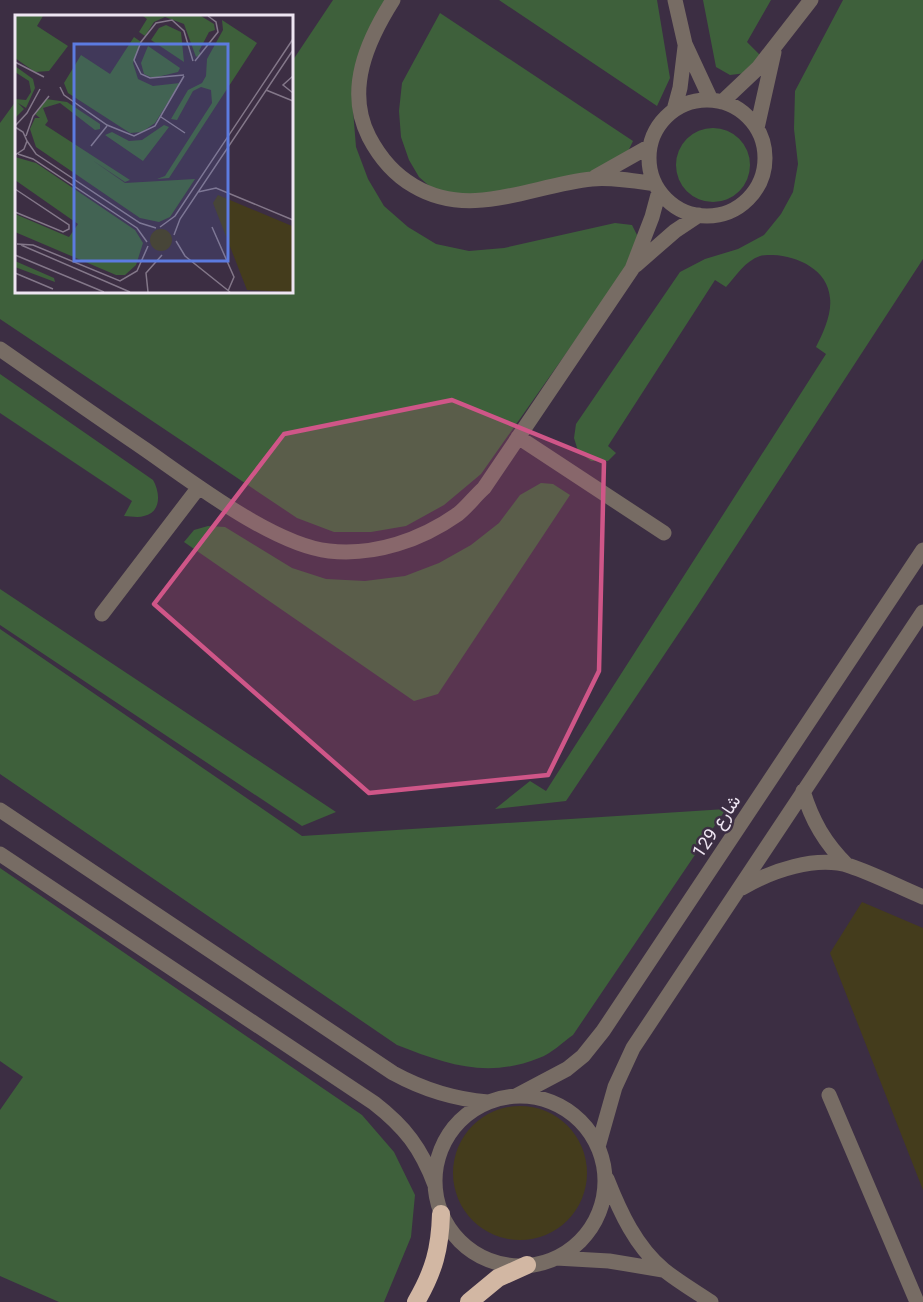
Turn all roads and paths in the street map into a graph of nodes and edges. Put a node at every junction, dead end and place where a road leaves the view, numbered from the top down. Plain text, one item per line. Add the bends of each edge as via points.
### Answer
1 (393, 0) edge
2 (675, 0) edge
3 (811, 0) edge
4 (685, 44) junction
5 (775, 49) junction
6 (717, 101) junction
7 (674, 110) junction
8 (757, 128) junction
9 (650, 146) junction
10 (592, 179) junction
11 (657, 188) junction
12 (699, 215) junction
13 (632, 269) junction
14 (0, 349) edge
15 (519, 437) junction
16 (199, 487) junction
17 (664, 533) dead end
18 (923, 550) edge
19 (923, 612) edge
20 (102, 614) dead end
21 (803, 791) junction
22 (0, 810) edge
23 (0, 854) edge
24 (847, 865) junction
25 (739, 890) junction
26 (923, 897) edge
27 (829, 1095) dead end
28 (516, 1096) junction
29 (488, 1102) junction
30 (598, 1147) junction
31 (606, 1176) junction
32 (435, 1185) junction
33 (441, 1214) junction
34 (556, 1258) junction
35 (526, 1265) junction
36 (663, 1270) junction
37 (416, 1302) edge
38 (469, 1302) edge
39 (711, 1302) edge
40 (917, 1302) edge

1 - 10 street via 376,26 361,66 358,97 364,127 378,155 399,178 426,194 456,201 487,201
2 - 4 street
3 - 5 street
4 - 6 street
4 - 7 street
5 - 6 street via 747,80
5 - 8 street
6 - 7 street via 698,100
6 - 8 street via 736,107
7 - 9 street via 663,120
8 - 12 street via 764,145 765,164 750,197 718,214
9 - 10 street
9 - 11 street via 649,165
10 - 11 street
11 - 12 street via 670,202
11 - 13 street via 649,226
12 - 13 street
13 - 15 street
14 - 16 street
15 - 16 street via 484,488 459,513 427,533 399,544 360,551 328,551 292,540
15 - 17 street
16 - 20 street
18 - 28 street, شارع 129 via 603,1031 567,1069
19 - 21 street
21 - 24 street via 819,832
21 - 25 street
22 - 29 street via 393,1073 439,1094
23 - 32 street via 374,1103 412,1139
24 - 25 street via 825,863 780,870
24 - 26 street
25 - 30 street via 633,1048 615,1087
27 - 40 street
28 - 29 street
28 - 30 street via 537,1098 565,1109 588,1130
29 - 32 street via 465,1115 448,1135 438,1159
30 - 31 street
31 - 34 street via 603,1201 593,1224 577,1244
31 - 36 street via 628,1227
32 - 33 street
33 - 35 street via 455,1236 476,1253 500,1263
33 - 37 highway via 436,1259
34 - 35 street
34 - 36 street
35 - 38 highway via 498,1278
36 - 39 street

